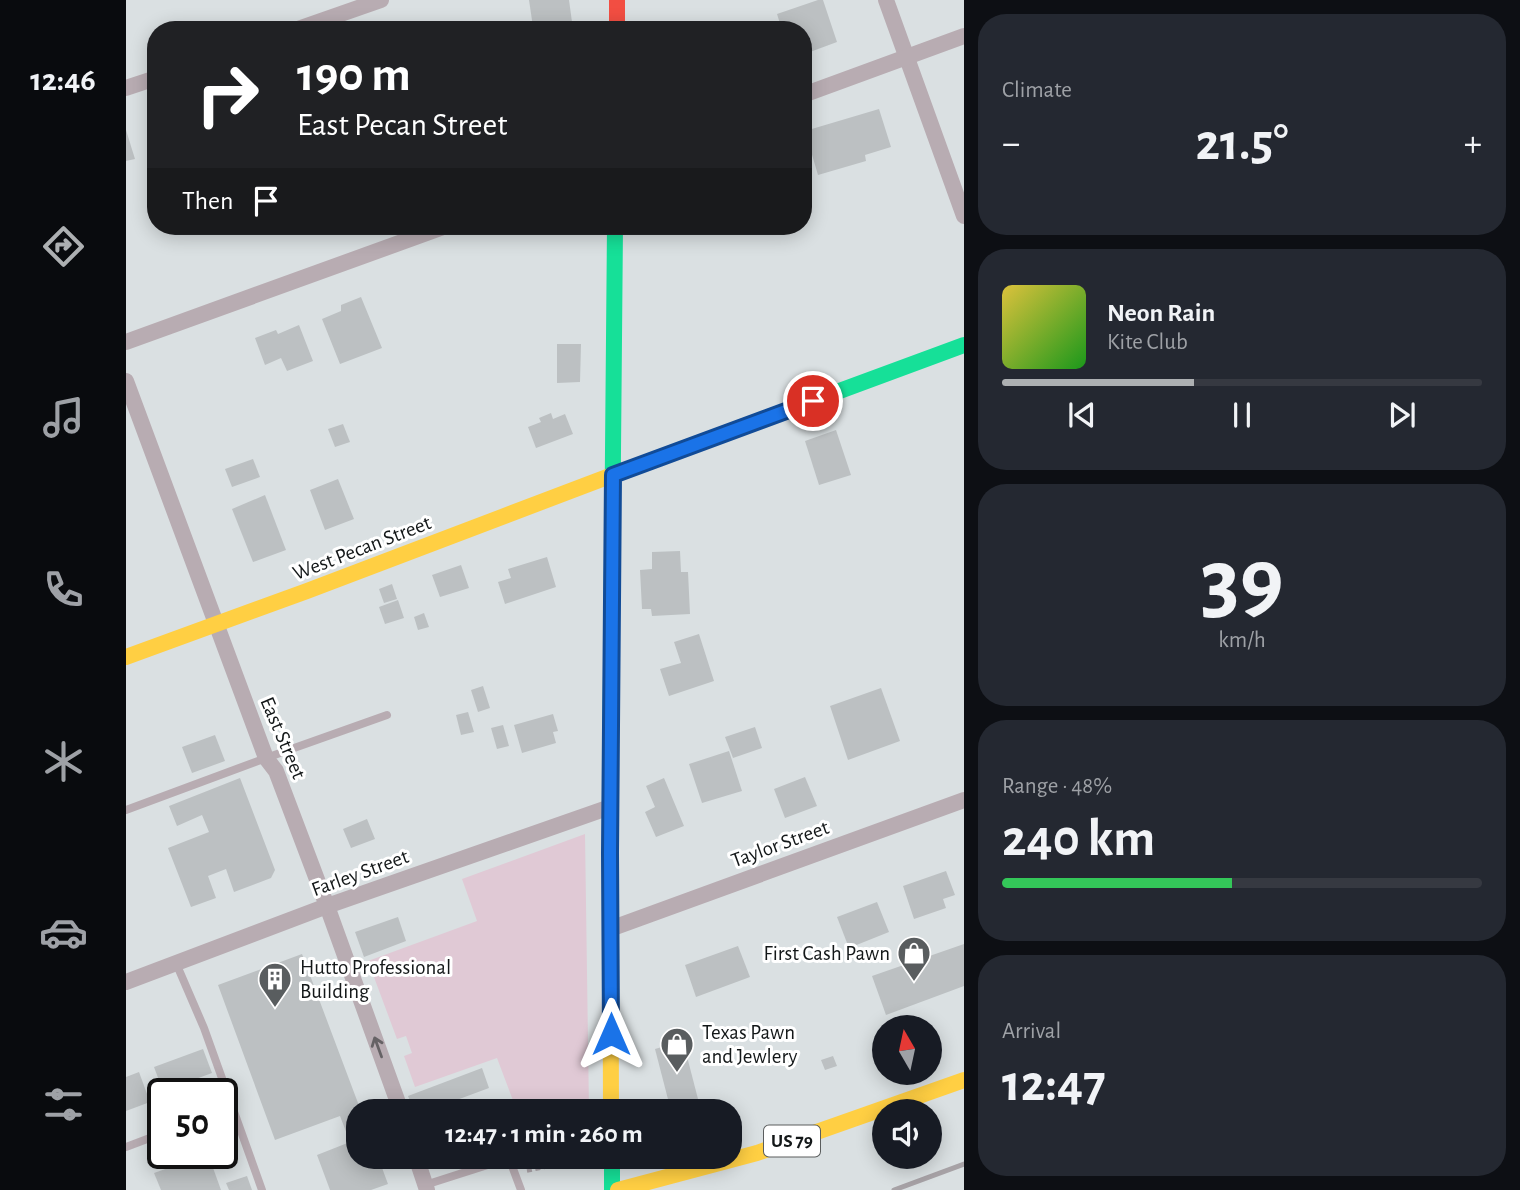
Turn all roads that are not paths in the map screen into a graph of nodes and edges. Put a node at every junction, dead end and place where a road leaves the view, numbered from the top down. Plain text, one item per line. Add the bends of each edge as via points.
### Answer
1 (381, 0) edge
2 (617, 0) edge
3 (886, 0) edge
4 (321, 21) edge
5 (617, 21) edge
6 (964, 36) edge
7 (907, 57) junction
8 (147, 81) edge
9 (126, 88) edge
10 (812, 92) edge
11 (964, 216) edge
12 (421, 235) edge
13 (615, 235) edge
14 (126, 342) edge
15 (964, 345) edge
16 (126, 381) edge
17 (613, 475) junction
18 (216, 624) junction
19 (126, 657) edge
20 (387, 715) dead end
21 (265, 758) junction
22 (964, 800) edge
23 (610, 807) junction
24 (126, 809) edge
25 (327, 906) junction
26 (610, 929) junction
27 (176, 963) junction
28 (126, 982) edge
29 (222, 1078) edge
30 (964, 1080) edge
31 (397, 1099) edge
32 (611, 1099) edge
33 (238, 1124) edge
34 (147, 1139) edge
35 (126, 1147) edge
36 (420, 1169) edge
37 (612, 1169) edge
38 (426, 1188) edge
39 (262, 1190) edge
40 (521, 1190) edge
41 (612, 1190) edge
42 (618, 1190) edge

1 - 4 street
2 - 5 main road
3 - 7 street
6 - 7 street
7 - 10 street
7 - 11 street
8 - 9 street
12 - 14 street
13 - 17 main road
15 - 17 main road, West Pecan Street
16 - 18 street, East Street
17 - 18 main road, West Pecan Street
17 - 23 main road
18 - 19 main road, West Pecan Street
18 - 21 street, East Street
20 - 21 lane
21 - 24 lane
21 - 25 street, East Street via 276,771
22 - 26 street, Taylor Street
23 - 25 street, Farley Street
23 - 26 main road
25 - 27 street, Farley Street
31 -> 25 street, East Street
26 - 32 main road
27 - 28 street, Farley Street
27 - 29 lane
30 - 42 main road, US 79 via 757,1153
33 - 39 lane
34 - 35 lane
36 - 38 street
37 - 41 main road
38 - 40 lane via 509,1157

